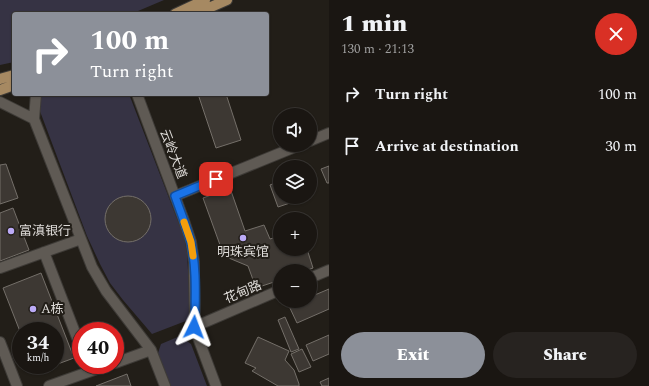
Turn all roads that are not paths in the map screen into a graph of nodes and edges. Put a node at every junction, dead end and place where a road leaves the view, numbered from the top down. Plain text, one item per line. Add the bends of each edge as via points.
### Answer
1 (205, 0) edge
2 (227, 0) edge
3 (179, 12) edge
4 (200, 12) edge
5 (12, 76) edge
6 (0, 79) edge
7 (12, 86) edge
8 (0, 90) edge
9 (36, 96) edge
10 (138, 96) edge
11 (0, 102) edge
12 (34, 119) junction
13 (329, 133) edge
14 (317, 138) edge
15 (283, 152) edge
16 (175, 196) junction
17 (81, 239) junction
18 (44, 252) junction
19 (0, 268) edge
20 (329, 270) edge
21 (317, 275) edge
22 (273, 293) edge
23 (72, 325) edge
24 (194, 327) junction
25 (0, 342) edge
26 (151, 350) junction
27 (124, 360) edge
28 (76, 374) edge
29 (17, 386) edge
30 (49, 386) edge
31 (165, 386) edge
32 (216, 386) edge

1 - 3 main road
2 - 4 main road
5 - 6 main road
7 - 8 main road
9 - 12 street
10 - 16 street, 云岭大道
11 - 12 street
12 - 17 street
13 - 14 street
15 - 16 street
16 - 24 street, 云岭大道 via 192,252
17 - 18 street
17 - 26 street via 102,284
18 - 19 street
18 - 23 street
20 - 21 street
22 - 24 street, 花甸路
24 - 32 street, 云岭大道
25 - 29 street
26 - 27 street
26 - 31 street
28 - 30 street

